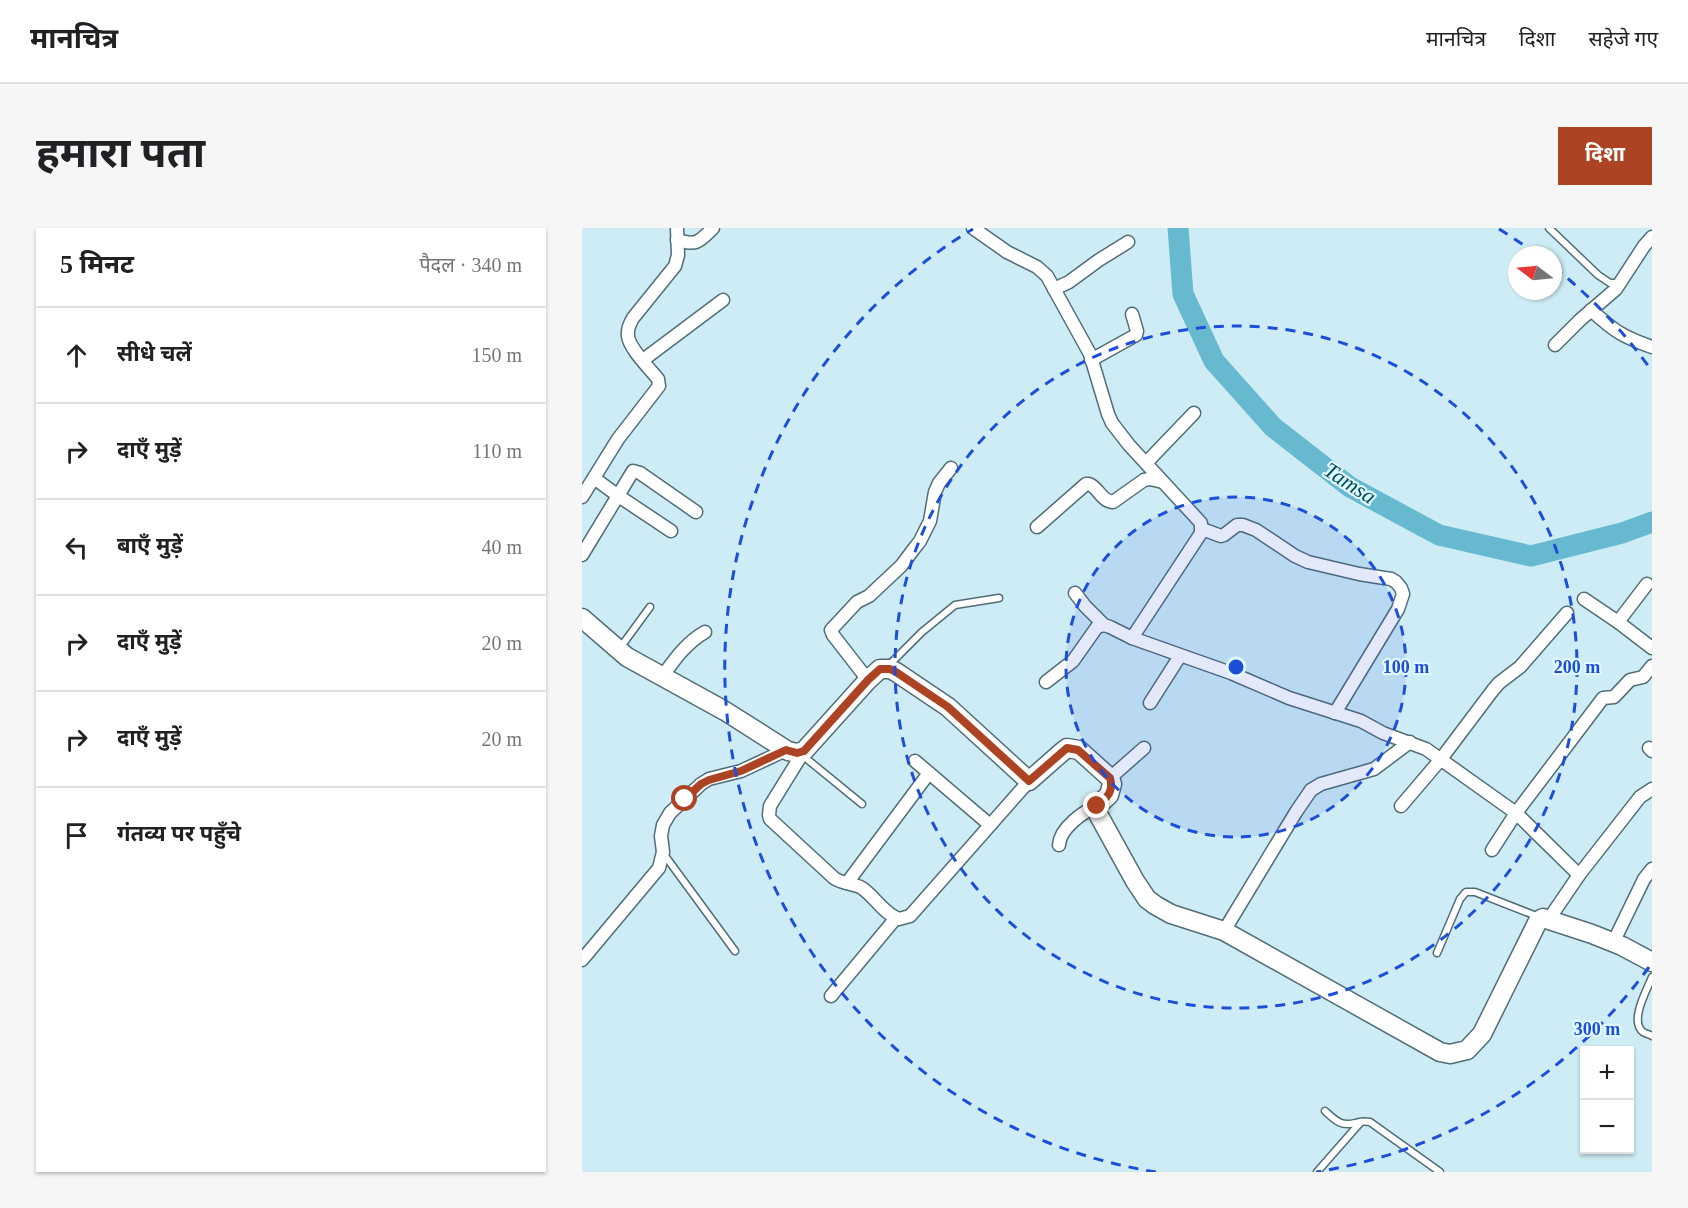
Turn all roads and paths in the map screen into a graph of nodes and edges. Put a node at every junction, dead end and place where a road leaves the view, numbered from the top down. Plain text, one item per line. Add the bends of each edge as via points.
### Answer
1 (713, 228) edge
2 (974, 228) edge
3 (1549, 228) edge
4 (677, 234) edge
5 (1652, 237) edge
6 (1128, 242) dead end
7 (1620, 283) junction
8 (1054, 289) junction
9 (723, 300) dead end
10 (1591, 310) junction
11 (1132, 314) dead end
12 (1555, 345) dead end
13 (1652, 346) edge
14 (643, 360) junction
15 (1091, 360) junction
16 (1194, 413) dead end
17 (1146, 463) junction
18 (951, 468) dead end
19 (594, 478) junction
20 (1163, 482) junction
21 (617, 495) junction
22 (582, 497) edge
23 (696, 512) dead end
24 (1037, 527) dead end
25 (1202, 529) junction
26 (671, 531) dead end
27 (582, 555) edge
28 (1647, 584) dead end
29 (1075, 593) dead end
30 (999, 598) dead end
31 (1584, 599) dead end
32 (650, 607) dead end
33 (1567, 613) dead end
34 (582, 618) edge
35 (1618, 622) junction
36 (1104, 625) junction
37 (705, 632) dead end
38 (1132, 638) junction
39 (1652, 648) edge
40 (618, 651) junction
41 (1180, 656) junction
42 (1652, 666) edge
43 (885, 669) junction
44 (662, 677) junction
45 (868, 680) junction
46 (1046, 682) dead end
47 (1150, 703) dead end
48 (1335, 713) junction
49 (1410, 742) junction
50 (1144, 748) dead end
51 (797, 752) junction
52 (1441, 759) junction
53 (915, 761) dead end
54 (929, 773) junction
55 (1110, 778) junction
56 (1029, 781) junction
57 (1652, 789) edge
58 (862, 804) dead end
59 (1097, 806) junction
60 (1401, 806) dead end
61 (1515, 813) junction
62 (990, 825) junction
63 (1059, 845) dead end
64 (1492, 850) dead end
65 (663, 852) junction
66 (1652, 870) edge
67 (1579, 875) junction
68 (847, 883) junction
69 (896, 918) junction
70 (1546, 918) junction
71 (1224, 931) junction
72 (1613, 943) junction
73 (735, 951) dead end
74 (1437, 953) dead end
75 (582, 960) edge
76 (1652, 962) edge
77 (1652, 977) edge
78 (831, 996) dead end
79 (1652, 1036) edge
80 (1325, 1111) dead end
81 (1361, 1121) junction
82 (1317, 1172) edge
83 (1440, 1172) edge

1 - 4 street via 696,243 689,244
2 - 8 street via 1007,252 1037,267
3 - 7 lane via 1598,276 1610,283
4 - 14 street via 675,266 630,324 629,340
5 - 7 street
6 - 8 street
7 - 10 street
8 - 15 street
9 - 14 street
10 - 12 street
10 - 13 street via 1620,334
11 - 15 street via 1136,335
14 - 19 street via 659,386
15 - 17 street via 1110,419
16 - 17 street
17 - 20 street
18 - 45 street via 939,483 930,521 914,550 831,630
19 - 21 street
19 - 22 street
20 - 24 street via 1146,479 1111,502 1094,486 1086,484
20 - 25 street via 1198,519
21 - 23 street via 631,473 637,471
21 - 26 street
21 - 27 street
25 - 38 street
25 - 48 street via 1221,536 1243,525 1308,562 1385,577 1401,588 1398,609
28 - 35 street
29 - 36 street
30 - 43 lane via 955,605
31 - 35 street
32 - 40 lane
33 - 52 street via 1520,667 1499,683
34 - 40 street
35 - 39 street
36 - 38 street
36 - 46 street via 1097,627 1073,661
37 - 44 street via 684,648
38 - 41 street
40 - 44 street
41 - 47 street
41 - 48 street
42 - 61 street via 1614,697 1604,698
43 - 45 street
43 - 56 street via 896,672 948,707
44 - 51 street
45 - 51 street
48 - 49 street
49 - 52 street
49 - 71 street via 1374,769 1311,790
50 - 55 street
51 - 58 lane
51 - 65 street via 701,784 665,820
51 - 68 street via 768,815 834,878
52 - 60 street
52 - 61 street
53 - 54 street
54 - 62 street
54 - 68 street
55 - 56 street via 1078,750 1067,748
55 - 59 street via 1109,795
56 - 62 street
57 - 67 street via 1640,797
59 - 63 street via 1077,818 1060,838
59 - 71 street via 1101,821 1148,899 1163,910
61 - 64 street
61 - 67 street
62 - 69 street via 910,916
65 - 73 lane
65 - 75 street via 659,868
66 - 72 street
67 - 70 street
68 - 69 street via 863,889
69 - 78 street
70 - 71 street via 1537,924 1482,1034 1467,1050 1450,1054 1431,1048
70 - 72 street
70 - 74 lane via 1466,892
72 - 76 street
77 - 79 lane via 1637,1022 1643,1032
80 - 81 lane via 1344,1125
81 - 82 lane
81 - 83 lane via 1378,1126

